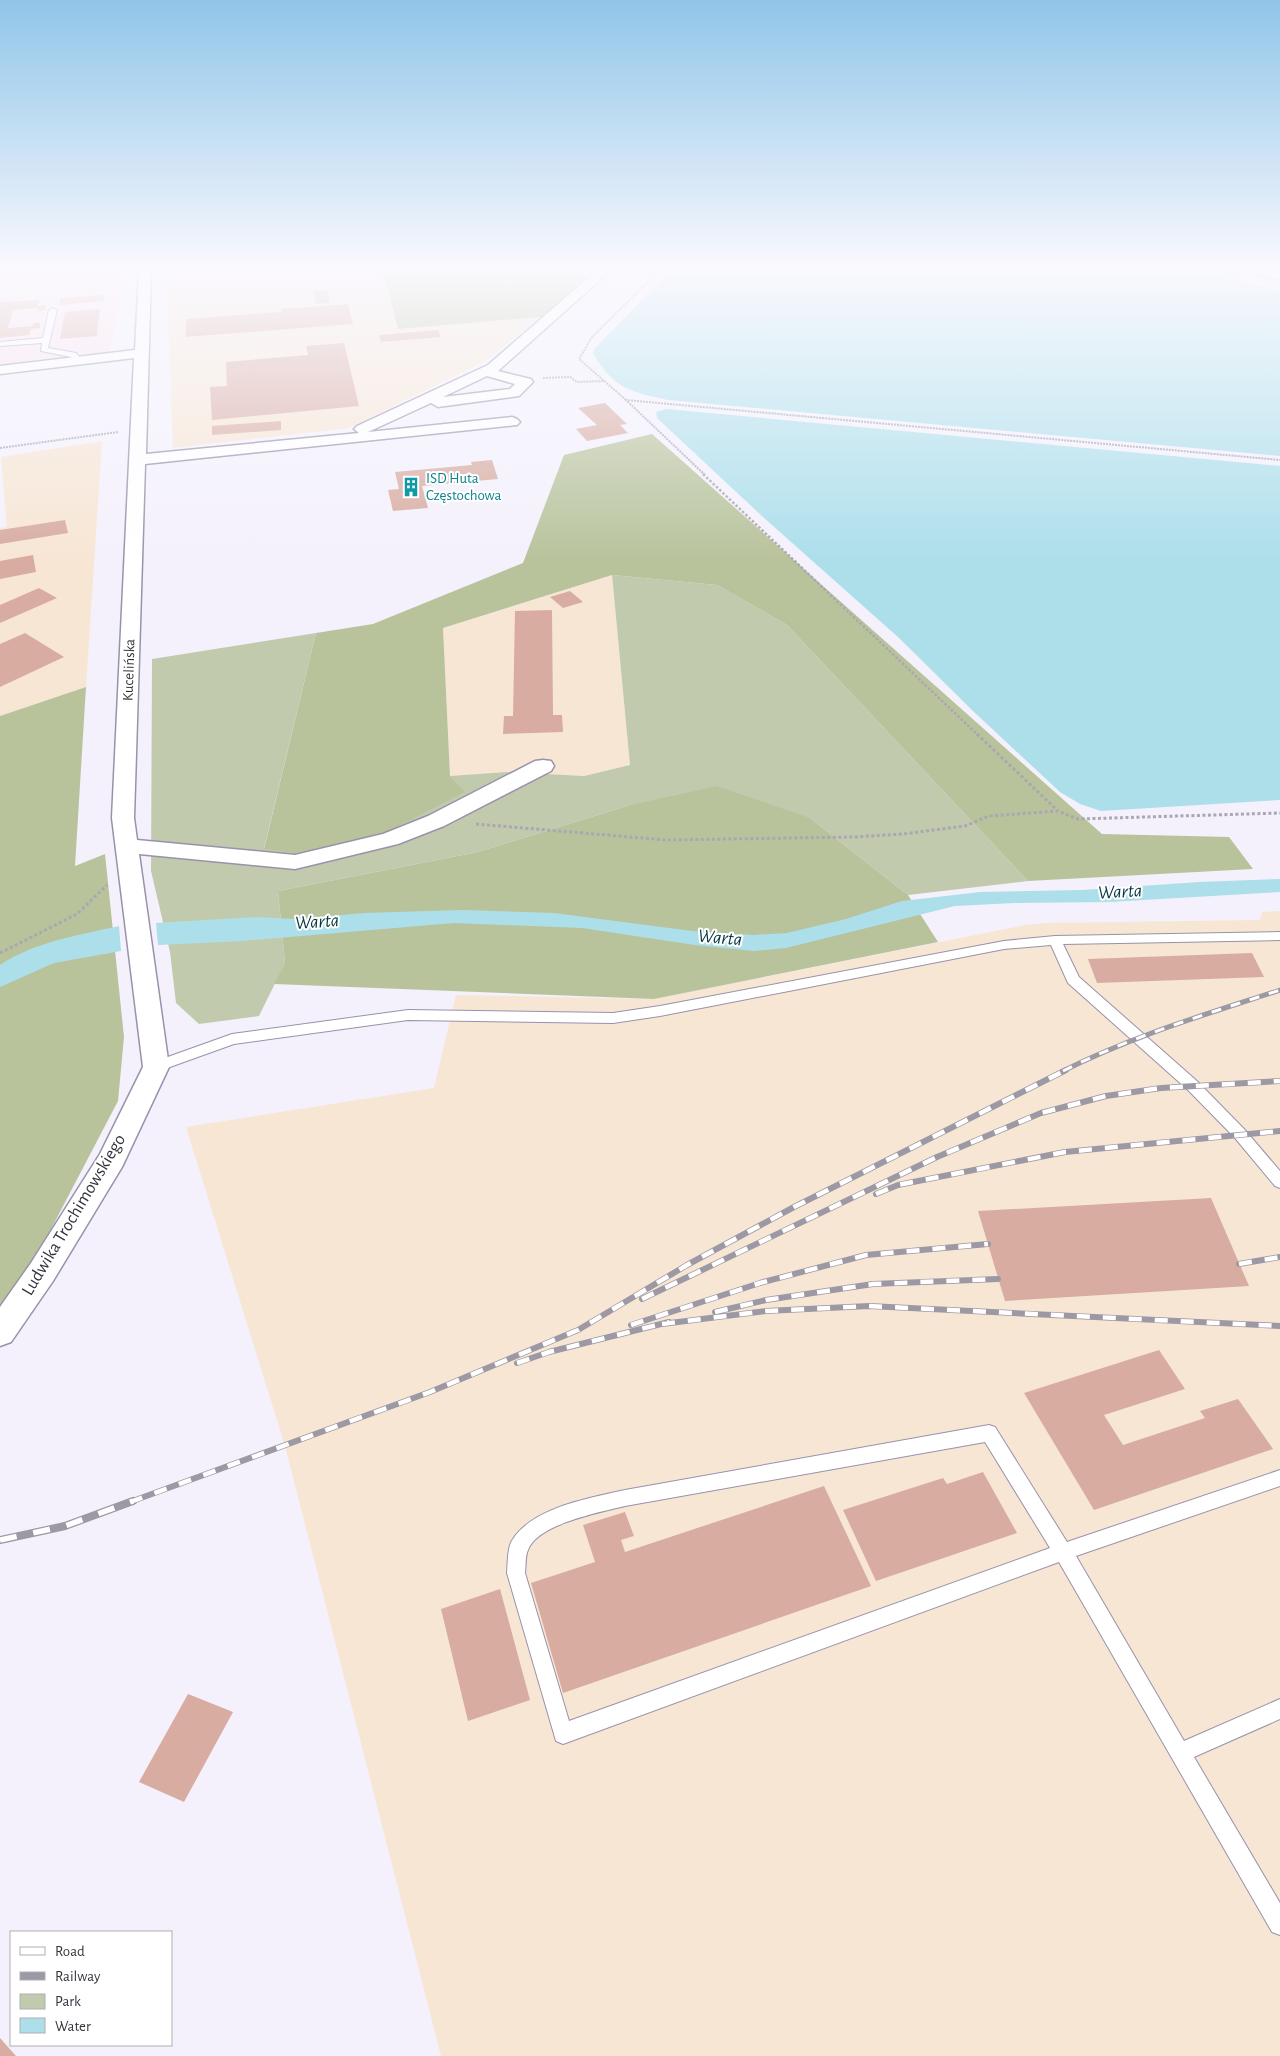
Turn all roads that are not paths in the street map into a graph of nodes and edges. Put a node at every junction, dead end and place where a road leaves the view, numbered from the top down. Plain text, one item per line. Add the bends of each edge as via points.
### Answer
1 (24, 367) edge
2 (141, 367) edge
3 (494, 367) edge
4 (0, 370) edge
5 (486, 372) junction
6 (418, 404) junction
7 (512, 422) dead end
8 (344, 438) junction
9 (137, 460) junction
10 (542, 766) dead end
11 (128, 855) junction
12 (1280, 936) edge
13 (1055, 940) junction
14 (156, 1067) junction
15 (1280, 1182) edge
16 (0, 1332) edge
17 (1280, 1478) edge
18 (1063, 1552) junction
19 (1280, 1709) edge
20 (1180, 1753) junction
21 (1280, 1924) edge

1 - 4 street
2 - 9 street, Kucelińska
3 - 5 street
5 - 6 street
5 - 6 street via 526,382 514,393
6 - 8 street
7 - 8 street
8 - 9 street
9 - 11 street, Kucelińska via 123,818
10 - 11 street via 436,821 390,839 295,862
11 - 14 street, Kucelińska
12 - 13 lane
13 - 14 lane via 1004,945 613,1018 408,1015 232,1039
13 - 15 lane via 1073,980 1193,1086 1240,1134
14 - 16 street, Ludwika Trochimowskiego via 112,1159 42,1272
17 - 18 lane
18 - 18 lane via 563,1734 516,1573 519,1545 537,1526 579,1509 989,1433
18 - 20 lane
19 - 20 lane
20 - 21 lane

